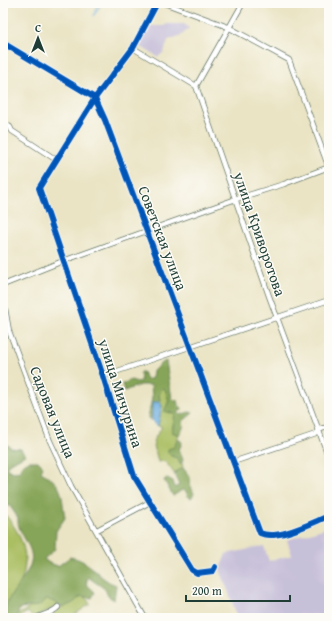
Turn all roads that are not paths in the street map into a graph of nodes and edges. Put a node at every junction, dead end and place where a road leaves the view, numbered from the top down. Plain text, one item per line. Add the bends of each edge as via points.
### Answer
1 (157, 3) edge
2 (164, 3) edge
3 (243, 3) edge
4 (228, 27) junction
5 (3, 43) edge
6 (133, 48) junction
7 (196, 86) junction
8 (95, 98) junction
9 (3, 122) edge
10 (55, 159) junction
11 (329, 167) edge
12 (236, 199) junction
13 (147, 232) junction
14 (63, 261) junction
15 (3, 285) edge
16 (3, 297) edge
17 (329, 300) edge
18 (277, 317) junction
19 (5, 325) edge
20 (190, 346) junction
21 (103, 376) junction
22 (329, 426) edge
23 (319, 430) junction
24 (329, 458) edge
25 (233, 462) junction
26 (150, 502) junction
27 (329, 516) edge
28 (97, 530) junction
29 (215, 567) dead end
30 (58, 607) dead end
31 (36, 618) edge
32 (145, 618) edge

1 - 6 street
2 - 4 street
3 - 4 street
4 - 7 street
4 - 11 street via 289,60
5 - 8 street
6 - 7 street
6 - 8 street
7 - 12 street, улица Криворотова
8 - 10 street
8 - 13 street, Советская улица
9 - 10 street via 12,131
10 - 14 street, улица Мичурина via 39,188
11 - 12 street
12 - 13 street
12 - 18 street, улица Криворотова
13 - 14 street
13 - 20 street, Советская улица
14 - 15 street
14 - 21 street, улица Мичурина
16 - 19 street, Садовая улица
17 - 18 street
18 - 20 street
18 - 23 street, улица Криворотова
19 - 28 street, Садовая улица via 50,441 71,486
20 - 21 street
20 - 25 street, Советская улица
21 - 26 street, улица Мичурина via 134,476
22 - 23 street
23 - 24 street, улица Криворотова
23 - 25 street via 309,436
25 - 27 street, Советская улица via 260,533 277,535
26 - 28 street
26 - 29 street, улица Мичурина via 192,570 213,571
28 - 32 street, Садовая улица
30 - 31 street via 55,611

